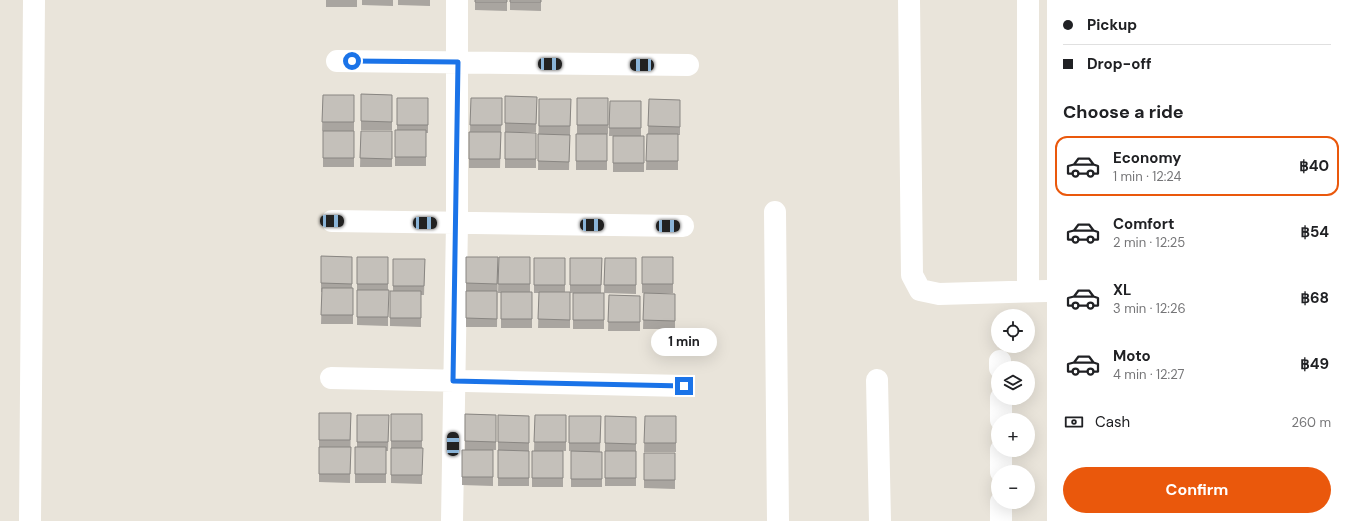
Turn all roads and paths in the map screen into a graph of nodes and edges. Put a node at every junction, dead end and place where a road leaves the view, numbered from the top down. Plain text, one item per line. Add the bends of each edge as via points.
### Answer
1 (34, 0) edge
2 (457, 0) edge
3 (909, 0) edge
4 (1028, 0) edge
5 (337, 61) dead end
6 (458, 62) junction
7 (688, 65) dead end
8 (775, 212) dead end
9 (332, 221) dead end
10 (457, 223) junction
11 (683, 226) dead end
12 (1037, 291) edge
13 (331, 378) dead end
14 (877, 380) dead end
15 (453, 381) junction
16 (684, 386) dead end
17 (1001, 509) edge
18 (30, 521) edge
19 (452, 521) edge
20 (778, 521) edge
21 (880, 521) edge
22 (1001, 521) edge

1 - 18 street
2 - 6 street
3 - 12 street via 912,275 920,290 939,294
4 - 12 street
5 - 6 street
6 - 7 street
6 - 10 street
8 - 20 street
9 - 10 street
10 - 11 street
10 - 15 street
13 - 15 street
14 - 21 street
15 - 16 street
15 - 19 street
17 - 22 street

